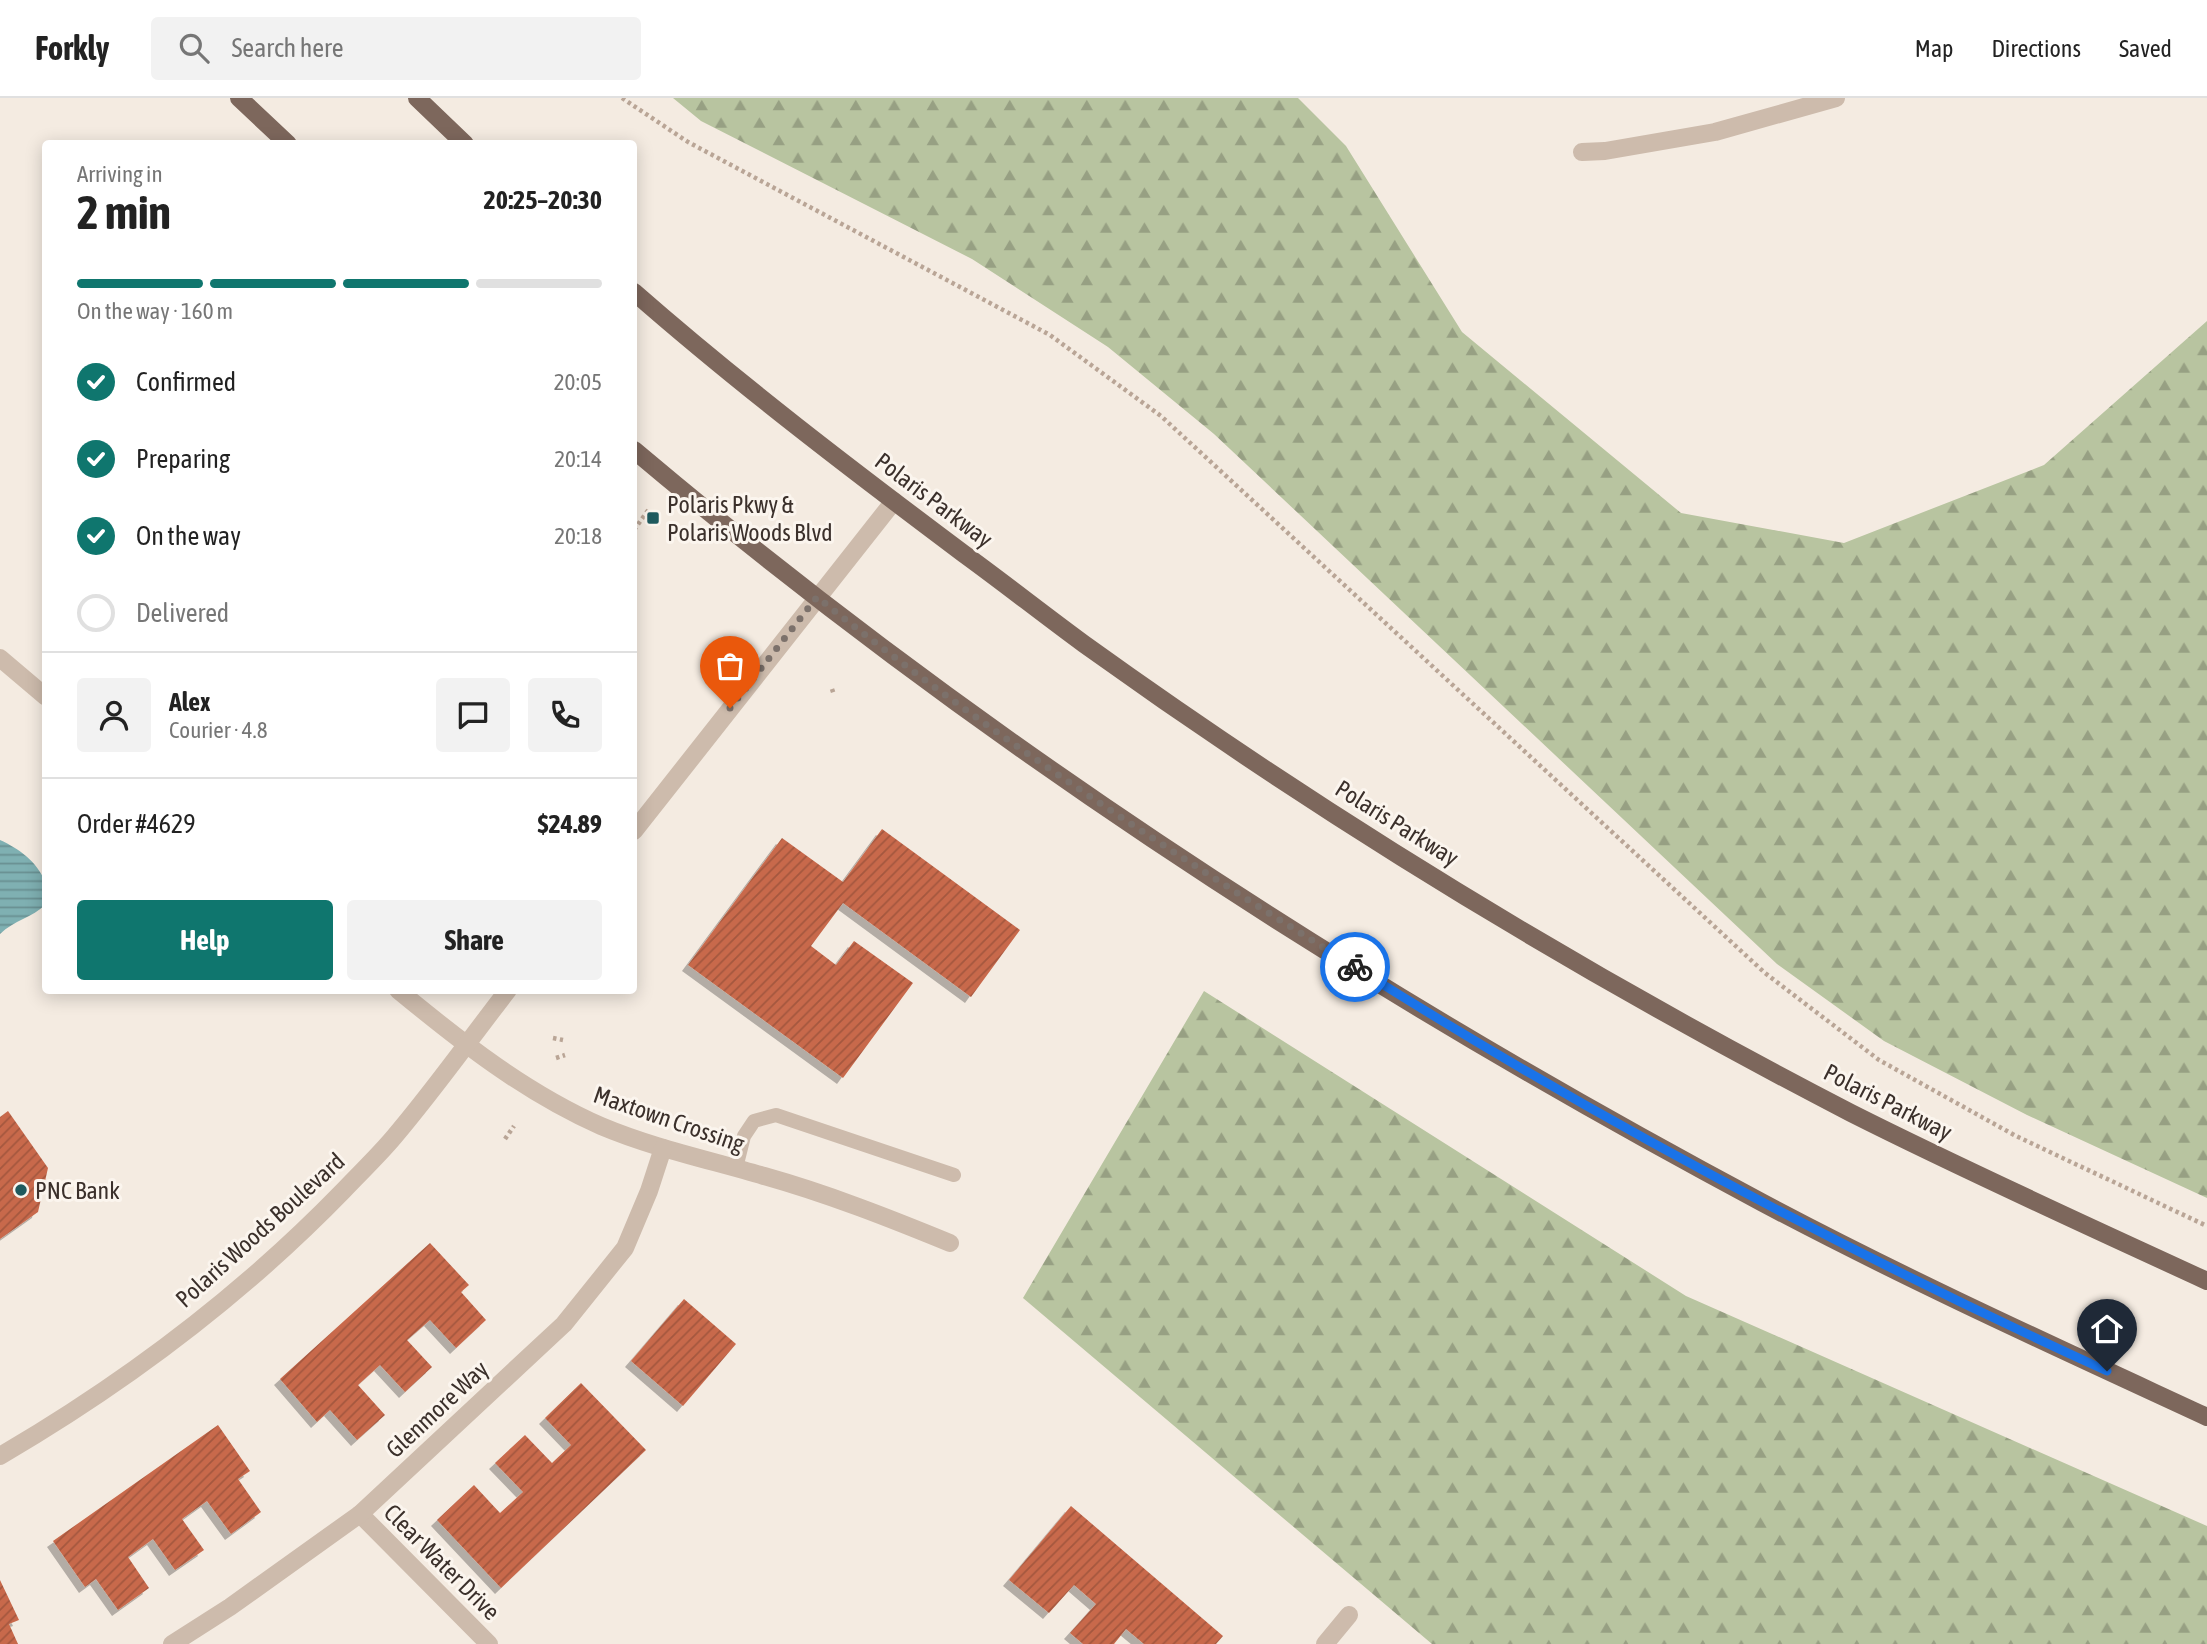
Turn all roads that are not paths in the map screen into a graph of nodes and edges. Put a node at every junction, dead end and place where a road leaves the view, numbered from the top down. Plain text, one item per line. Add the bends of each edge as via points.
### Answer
1 (239, 98) edge
2 (417, 98) edge
3 (1836, 98) edge
4 (284, 140) edge
5 (461, 140) edge
6 (1582, 152) dead end
7 (637, 295) edge
8 (637, 452) edge
9 (894, 501) junction
10 (817, 597) junction
11 (0, 659) edge
12 (42, 694) edge
13 (637, 827) edge
14 (403, 994) edge
15 (506, 994) edge
16 (465, 1046) junction
17 (663, 1147) junction
18 (736, 1168) junction
19 (954, 1175) dead end
20 (950, 1243) dead end
21 (2207, 1281) edge
22 (2207, 1417) edge
23 (0, 1456) edge
24 (360, 1514) junction
25 (1349, 1615) dead end
26 (172, 1644) edge
27 (489, 1644) edge
28 (1325, 1644) edge

1 - 4 main road
2 - 5 main road
3 - 6 street via 1715,132
7 - 9 main road, Polaris Parkway
8 - 10 main road
9 - 10 street
9 - 21 main road, Polaris Parkway via 1201,725 1513,923 1675,1018 1852,1113
10 - 13 street
10 - 22 main road via 904,666 1127,822 1468,1038 1763,1203 2008,1325
11 - 12 street
14 - 16 street, Maxtown Crossing
15 - 16 street, Polaris Woods Boulevard
16 - 17 street, Maxtown Crossing via 541,1096 602,1126
16 - 23 street, Polaris Woods Boulevard via 393,1138 315,1219 233,1294 145,1363
17 - 18 street, Maxtown Crossing
17 - 24 street, Glenmore Way via 625,1248 564,1324
18 - 19 lane via 744,1136 754,1121 776,1115
18 - 20 street, Maxtown Crossing via 883,1215
24 - 26 street, Glenmore Way
24 - 27 street, Clear Water Drive
25 - 28 street

